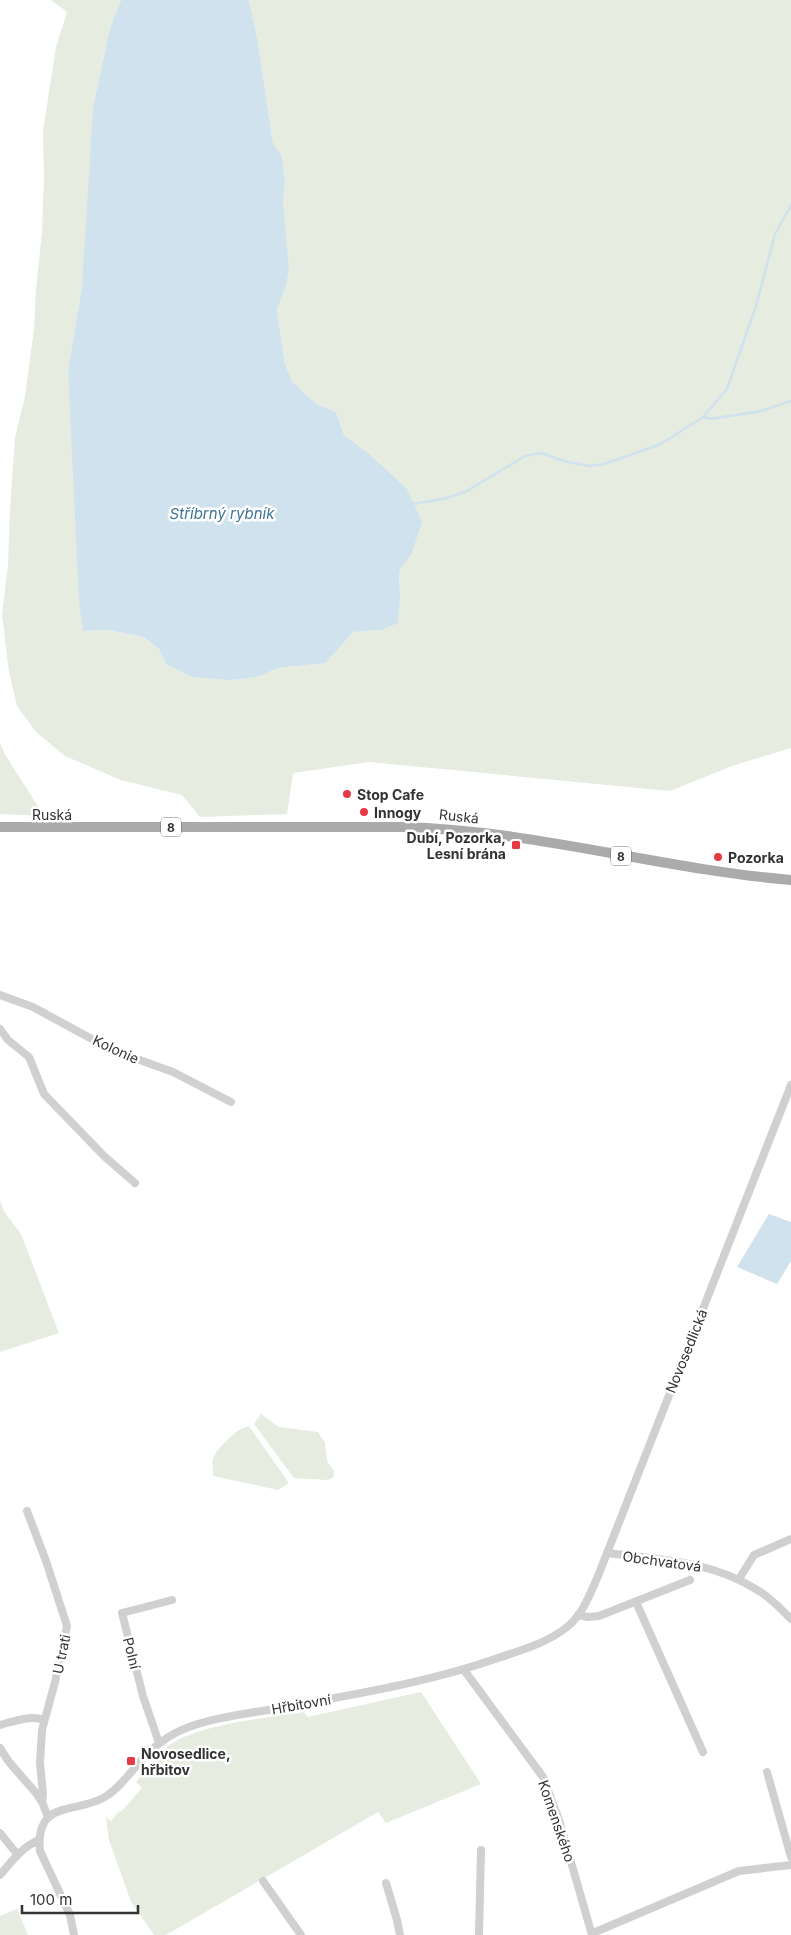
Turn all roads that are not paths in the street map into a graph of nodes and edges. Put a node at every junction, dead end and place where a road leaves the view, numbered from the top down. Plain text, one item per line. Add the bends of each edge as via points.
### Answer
1 (0, 827) edge
2 (791, 880) edge
3 (0, 995) edge
4 (0, 1029) edge
5 (791, 1085) edge
6 (231, 1102) dead end
7 (136, 1183) dead end
8 (27, 1511) dead end
9 (791, 1539) edge
10 (607, 1553) junction
11 (739, 1579) junction
12 (690, 1580) dead end
13 (172, 1600) dead end
14 (636, 1602) junction
15 (578, 1615) junction
16 (791, 1619) edge
17 (464, 1670) junction
18 (44, 1720) junction
19 (0, 1725) edge
20 (159, 1743) junction
21 (0, 1748) edge
22 (703, 1752) dead end
23 (767, 1772) dead end
24 (42, 1802) junction
25 (48, 1817) junction
26 (0, 1833) edge
27 (39, 1840) junction
28 (481, 1850) dead end
29 (17, 1854) junction
30 (791, 1857) edge
31 (791, 1865) edge
32 (0, 1875) edge
33 (263, 1881) dead end
34 (386, 1883) dead end
35 (592, 1934) edge
36 (74, 1935) edge
37 (300, 1935) edge
38 (400, 1935) edge
39 (479, 1935) edge

1 - 2 main road, Ruská / 8 via 442,828 702,870
3 - 6 street, Kolonie via 33,1007 112,1050 173,1072
4 - 7 street via 29,1057 44,1094 104,1156
5 - 10 street, Novosedlická
8 - 18 street, U trati via 67,1626
9 - 11 street via 754,1555
10 - 11 street, Obchvatová via 690,1563
10 - 15 street, Novosedlická
11 - 16 street, Obchvatová
12 - 14 street
13 - 20 street, Polní via 122,1613 143,1696
14 - 15 street via 599,1616
14 - 22 street
15 - 17 street, Hřbitovní via 568,1626 542,1642
17 - 20 street, Hřbitovní via 216,1720 188,1727
17 - 35 street, Komenského via 543,1777
18 - 19 street via 36,1717
18 - 24 street, U trati via 40,1746
20 - 25 street, Hřbitovní via 111,1793 97,1801 56,1811
21 - 24 street
23 - 30 street
24 - 25 street
25 - 27 street
26 - 29 street
27 - 29 street
27 - 36 street via 42,1858 70,1915
28 - 39 street
29 - 32 street
31 - 35 street via 740,1871
33 - 37 street
34 - 38 street

